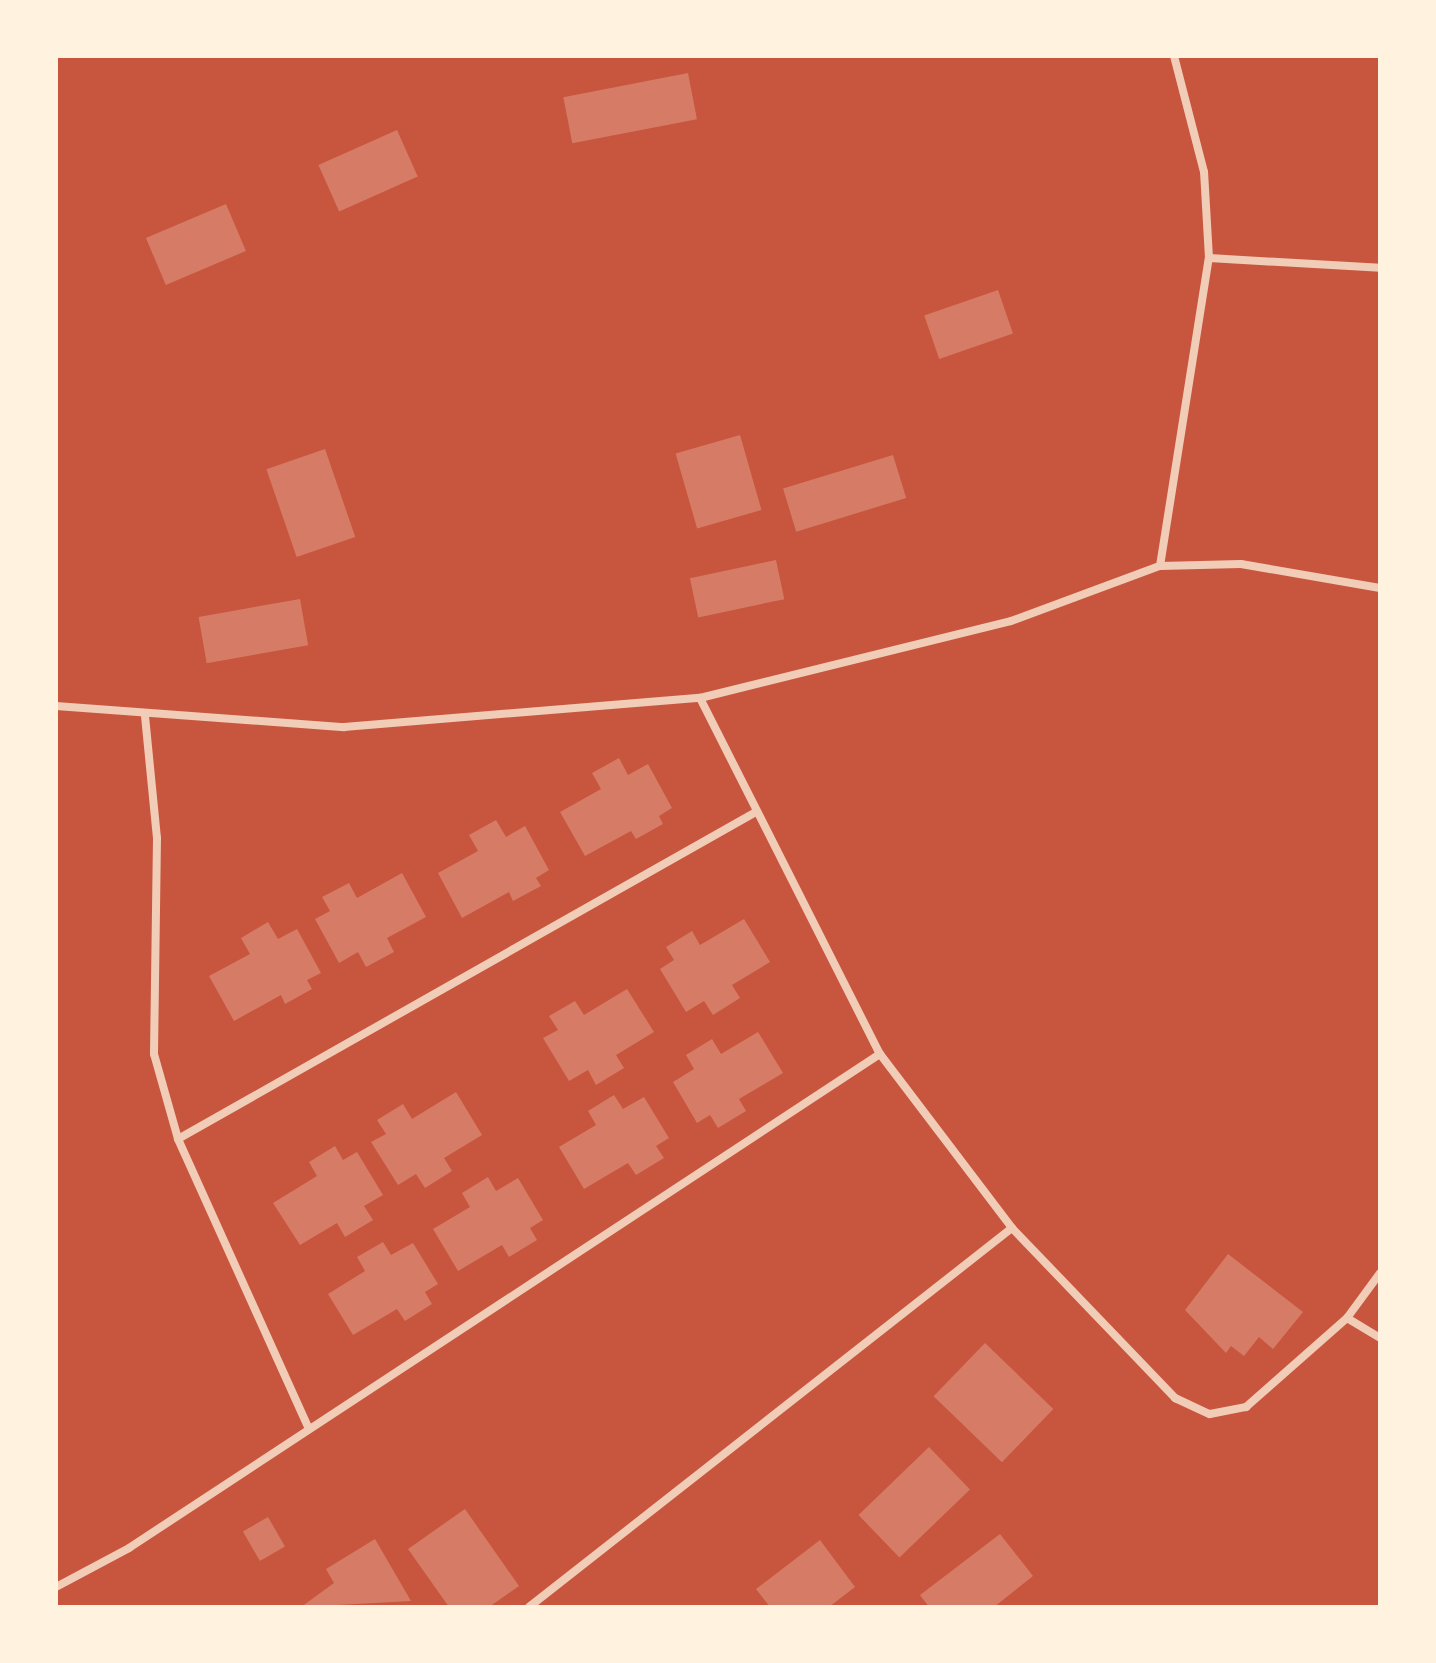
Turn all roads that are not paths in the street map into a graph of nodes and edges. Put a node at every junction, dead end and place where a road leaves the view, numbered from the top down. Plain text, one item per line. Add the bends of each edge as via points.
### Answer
1 (1174, 56) edge
2 (1209, 258) junction
3 (1380, 268) edge
4 (1160, 566) junction
5 (1380, 588) edge
6 (700, 698) junction
7 (56, 706) edge
8 (145, 716) junction
9 (754, 813) junction
10 (880, 1054) junction
11 (178, 1139) junction
12 (1012, 1228) junction
13 (1380, 1273) edge
14 (1347, 1318) junction
15 (1380, 1338) edge
16 (307, 1425) junction
17 (56, 1587) edge
18 (529, 1607) edge

1 - 2 street via 1204,172
2 - 3 street
2 - 4 street
4 - 5 street via 1241,564
4 - 6 street via 1011,621
6 - 8 street via 344,727
6 - 9 street
7 - 8 street
8 - 11 street via 157,838 154,1054
9 - 10 street
9 - 11 street
10 - 12 street
10 - 16 street
11 - 16 street
12 - 14 street via 1175,1398 1210,1414 1246,1407
12 - 18 street
13 - 14 street
14 - 15 street
16 - 17 street via 129,1548

